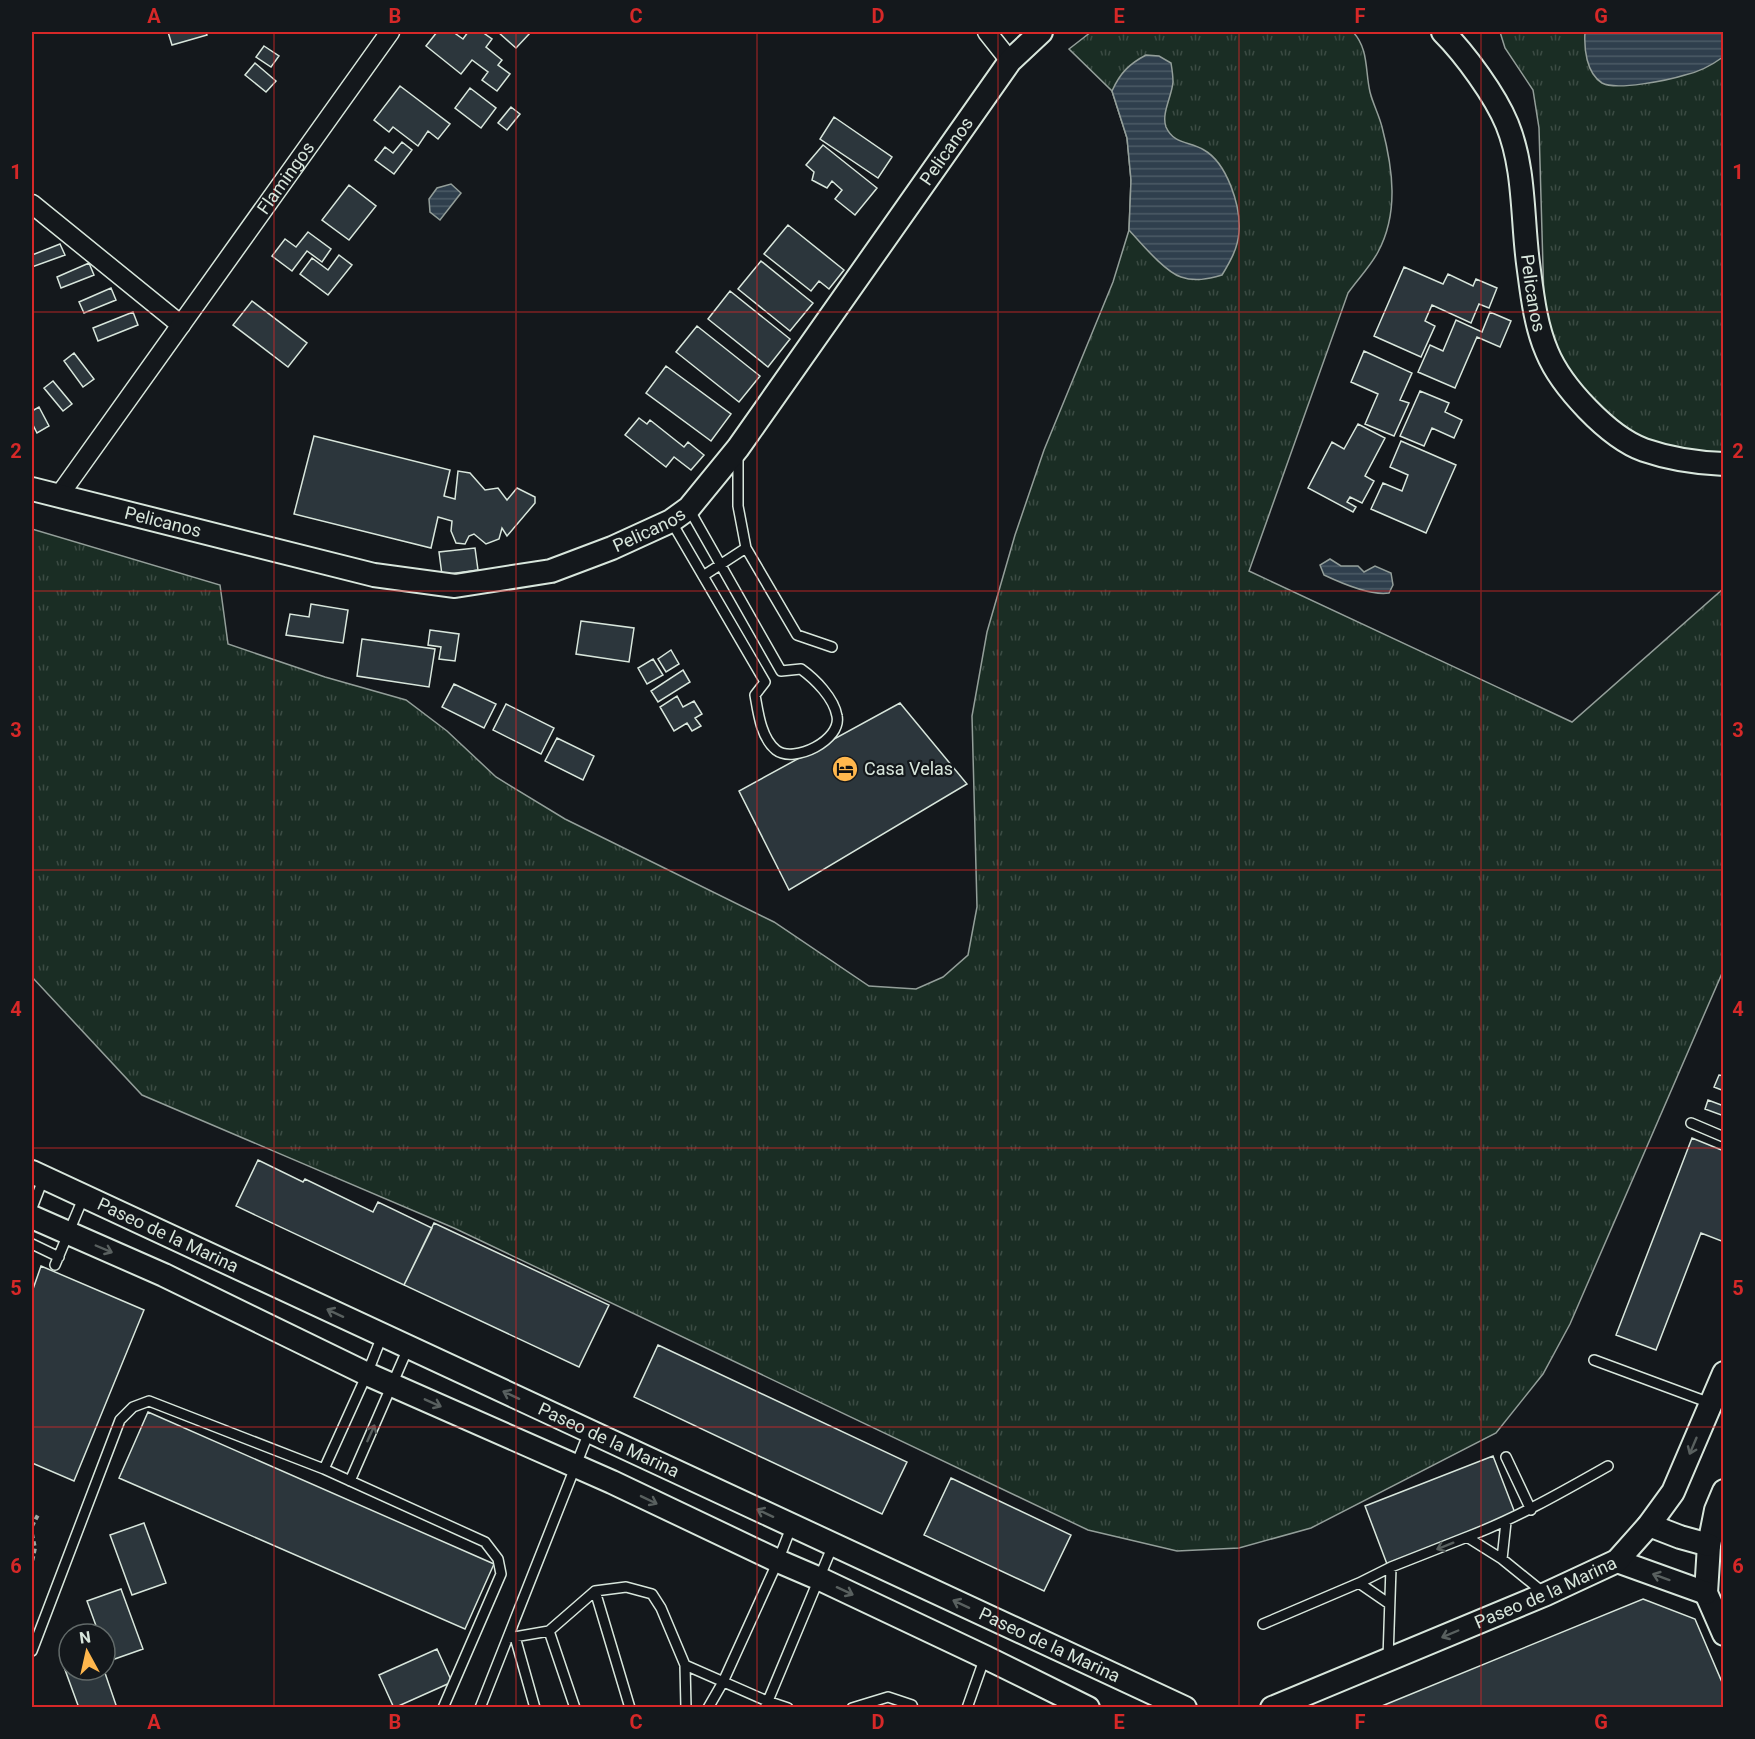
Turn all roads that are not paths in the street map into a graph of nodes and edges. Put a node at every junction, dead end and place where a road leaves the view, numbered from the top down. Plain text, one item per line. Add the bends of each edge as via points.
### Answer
1 (390, 32) edge
2 (987, 32) edge
3 (1041, 32) edge
4 (1443, 32) edge
5 (1010, 61) junction
6 (32, 204) edge
7 (181, 326) junction
8 (738, 448) junction
9 (1724, 464) edge
10 (32, 489) edge
11 (58, 497) junction
12 (689, 508) junction
13 (671, 522) junction
14 (746, 548) junction
15 (721, 564) junction
16 (703, 576) junction
17 (832, 647) dead end
18 (781, 671) junction
19 (765, 682) junction
20 (1691, 1123) dead end
21 (1724, 1137) edge
22 (38, 1174) edge
23 (84, 1196) junction
24 (32, 1208) edge
25 (32, 1217) edge
26 (70, 1234) junction
27 (32, 1244) edge
28 (382, 1335) junction
29 (408, 1347) junction
30 (1594, 1360) dead end
31 (1724, 1373) edge
32 (367, 1374) junction
33 (393, 1385) junction
34 (1711, 1403) junction
35 (589, 1432) junction
36 (627, 1450) junction
37 (1506, 1457) dead end
38 (1608, 1466) dead end
39 (574, 1467) junction
40 (324, 1469) junction
41 (350, 1481) junction
42 (612, 1482) junction
43 (1724, 1491) edge
44 (1531, 1510) junction
45 (1506, 1522) junction
46 (792, 1525) junction
47 (1649, 1525) junction
48 (1467, 1537) junction
49 (833, 1545) junction
50 (1709, 1545) junction
51 (1502, 1559) junction
52 (1617, 1561) junction
53 (778, 1562) junction
54 (1391, 1567) junction
55 (820, 1579) junction
56 (1359, 1583) junction
57 (595, 1591) junction
58 (1706, 1593) junction
59 (1546, 1594) junction
60 (1388, 1603) junction
61 (1263, 1624) dead end
62 (549, 1631) junction
63 (1724, 1634) edge
64 (512, 1637) junction
65 (32, 1652) edge
66 (985, 1657) junction
67 (1388, 1660) junction
68 (685, 1665) junction
69 (723, 1682) junction
70 (766, 1704) edge
71 (443, 1707) edge
72 (480, 1707) edge
73 (535, 1707) edge
74 (574, 1707) edge
75 (630, 1707) edge
76 (686, 1707) edge
77 (708, 1707) edge
78 (788, 1707) edge
79 (852, 1707) edge
80 (913, 1707) edge
81 (967, 1707) edge
82 (1088, 1707) edge
83 (1185, 1707) edge
84 (1272, 1707) edge

1 - 7 street, Flamingos
2 - 5 street
3 - 5 street, Pelicanos
4 - 9 street, Pelicanos via 1485,86 1507,124 1525,211 1536,316 1547,353 1571,391 1602,424 1642,449 1693,463
5 - 8 street, Pelicanos
6 - 7 street
7 - 11 street, Flamingos
8 - 12 street, Pelicanos
8 - 14 lane via 738,506
10 - 11 street, Pelicanos
11 - 13 street, Pelicanos via 374,575 455,586 551,572
12 - 13 street, Pelicanos
12 - 15 lane
13 - 16 lane
14 - 15 lane
14 - 17 lane via 797,635
15 - 16 lane
15 - 18 lane
16 - 19 lane
18 - 19 lane
18 - 19 lane via 801,669 828,696 838,716 836,731 824,742 791,754 776,750 759,718 755,695
20 - 21 lane
22 - 23 street, Paseo de la Marina
22 - 24 lane
23 - 26 lane
28 -> 23 street, Paseo de la Marina
25 - 26 street, Paseo de la Marina
26 - 27 lane via 57,1261
26 -> 32 street, Paseo de la Marina
28 - 29 street, Paseo de la Marina
28 - 32 lane
29 - 33 lane
35 -> 29 street, Paseo de la Marina
30 - 34 lane
31 - 34 street, Paseo de la Marina
32 - 33 street, Paseo de la Marina
32 - 40 lane
33 -> 39 street, Paseo de la Marina
41 -> 33 lane
34 -> 47 street, Paseo de la Marina via 1673,1492
35 - 36 street, Paseo de la Marina
35 - 39 lane
36 - 42 street
46 -> 36 street, Paseo de la Marina
37 - 44 lane
38 - 44 lane
39 - 42 street, Paseo de la Marina
39 - 64 lane
40 - 41 lane
40 - 65 lane via 148,1401 133,1407 120,1420
41 - 71 lane via 485,1542 498,1559 501,1574
42 -> 53 street, Paseo de la Marina
43 - 50 street
44 - 45 lane
45 - 48 lane
45 - 51 lane
46 - 49 street, Paseo de la Marina
46 - 53 lane
47 - 50 street
47 - 52 street, Paseo de la Marina
48 - 51 lane
48 -> 54 lane
49 - 55 lane
83 -> 49 street, Paseo de la Marina
50 - 58 street
51 - 59 lane
58 -> 52 street
52 - 59 street, Paseo de la Marina
53 - 55 street, Paseo de la Marina
53 - 69 lane
54 - 56 lane
54 - 60 lane
55 -> 66 street, Paseo de la Marina
55 - 70 lane
56 - 60 lane
56 - 61 lane
57 - 62 lane
57 - 68 lane via 626,1587 652,1594
57 - 75 lane
58 - 63 street
59 -> 67 street, Paseo de la Marina
60 - 67 lane
62 - 64 lane
62 - 74 lane
64 - 72 lane
64 - 73 lane
66 - 81 lane
66 - 82 street, Paseo de la Marina
67 - 84 street, Paseo de la Marina
68 - 69 lane
68 - 76 lane
69 - 70 lane
69 - 77 lane
70 - 78 lane
79 - 80 lane via 888,1697

